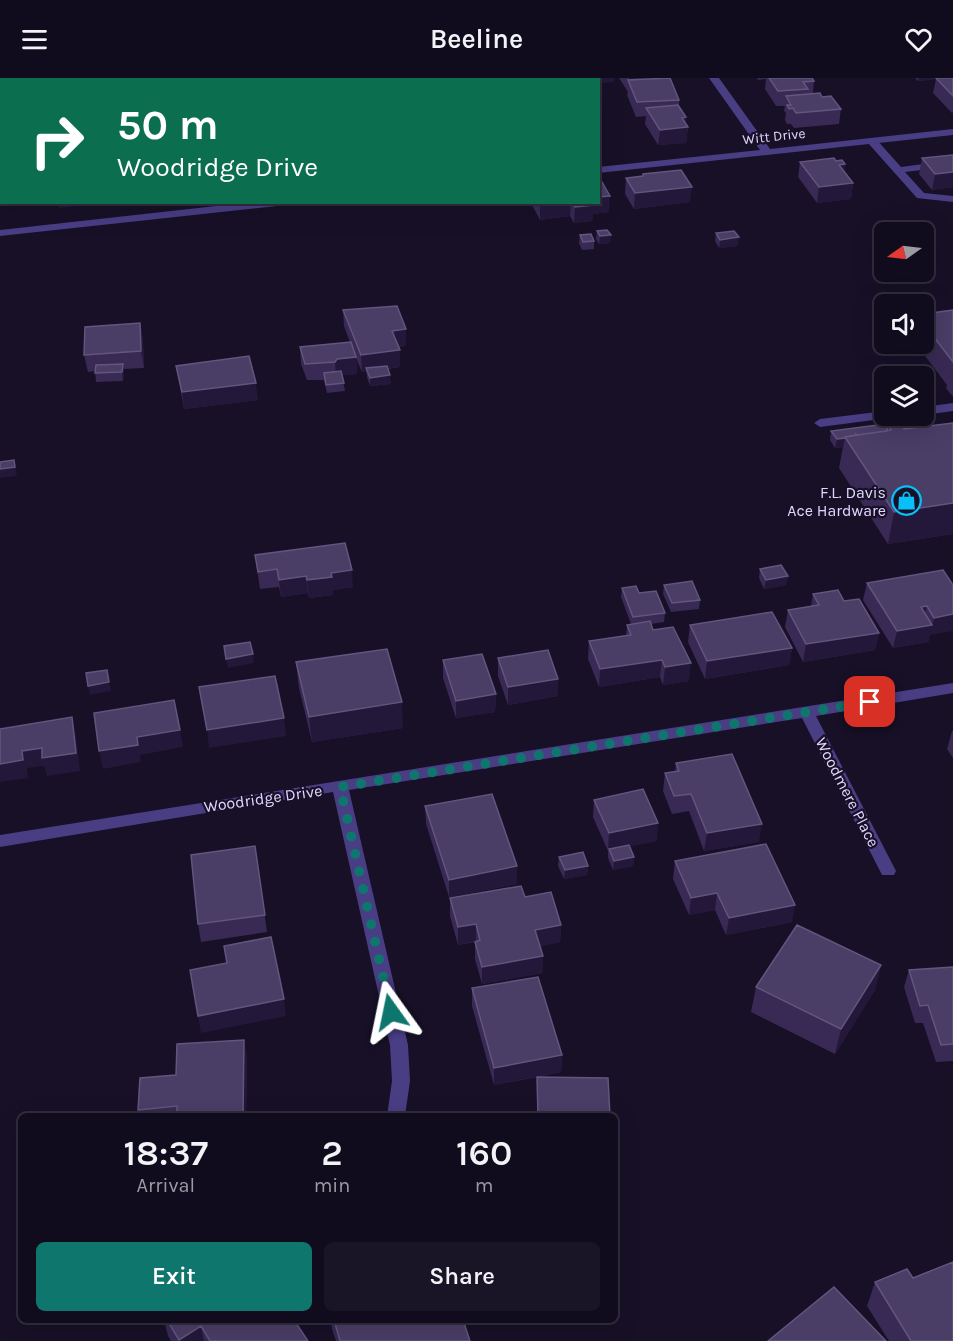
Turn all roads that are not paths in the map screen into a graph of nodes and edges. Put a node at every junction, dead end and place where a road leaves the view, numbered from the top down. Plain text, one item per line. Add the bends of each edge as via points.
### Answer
1 (714, 78) edge
2 (953, 132) edge
3 (872, 141) junction
4 (767, 152) junction
5 (953, 163) edge
6 (600, 170) edge
7 (897, 170) junction
8 (953, 198) edge
9 (162, 204) edge
10 (267, 204) edge
11 (164, 215) junction
12 (0, 233) edge
13 (953, 407) edge
14 (934, 410) edge
15 (874, 416) edge
16 (820, 423) dead end
17 (953, 688) edge
18 (807, 712) junction
19 (340, 787) junction
20 (0, 841) edge
21 (888, 871) dead end
22 (397, 1113) edge

1 - 4 street
2 - 3 street, Witt Drive
3 - 4 street, Witt Drive
3 - 7 street
4 - 6 street, Witt Drive
5 - 7 street
7 - 8 street via 921,196
9 - 11 street
10 - 11 street
11 - 12 street
13 - 14 street
15 - 16 street
17 - 18 street, Woodridge Drive
18 - 19 street, Woodridge Drive
18 - 21 street, Woodmere Place
19 - 20 street, Woodridge Drive via 220,803
19 - 22 street via 400,1055

